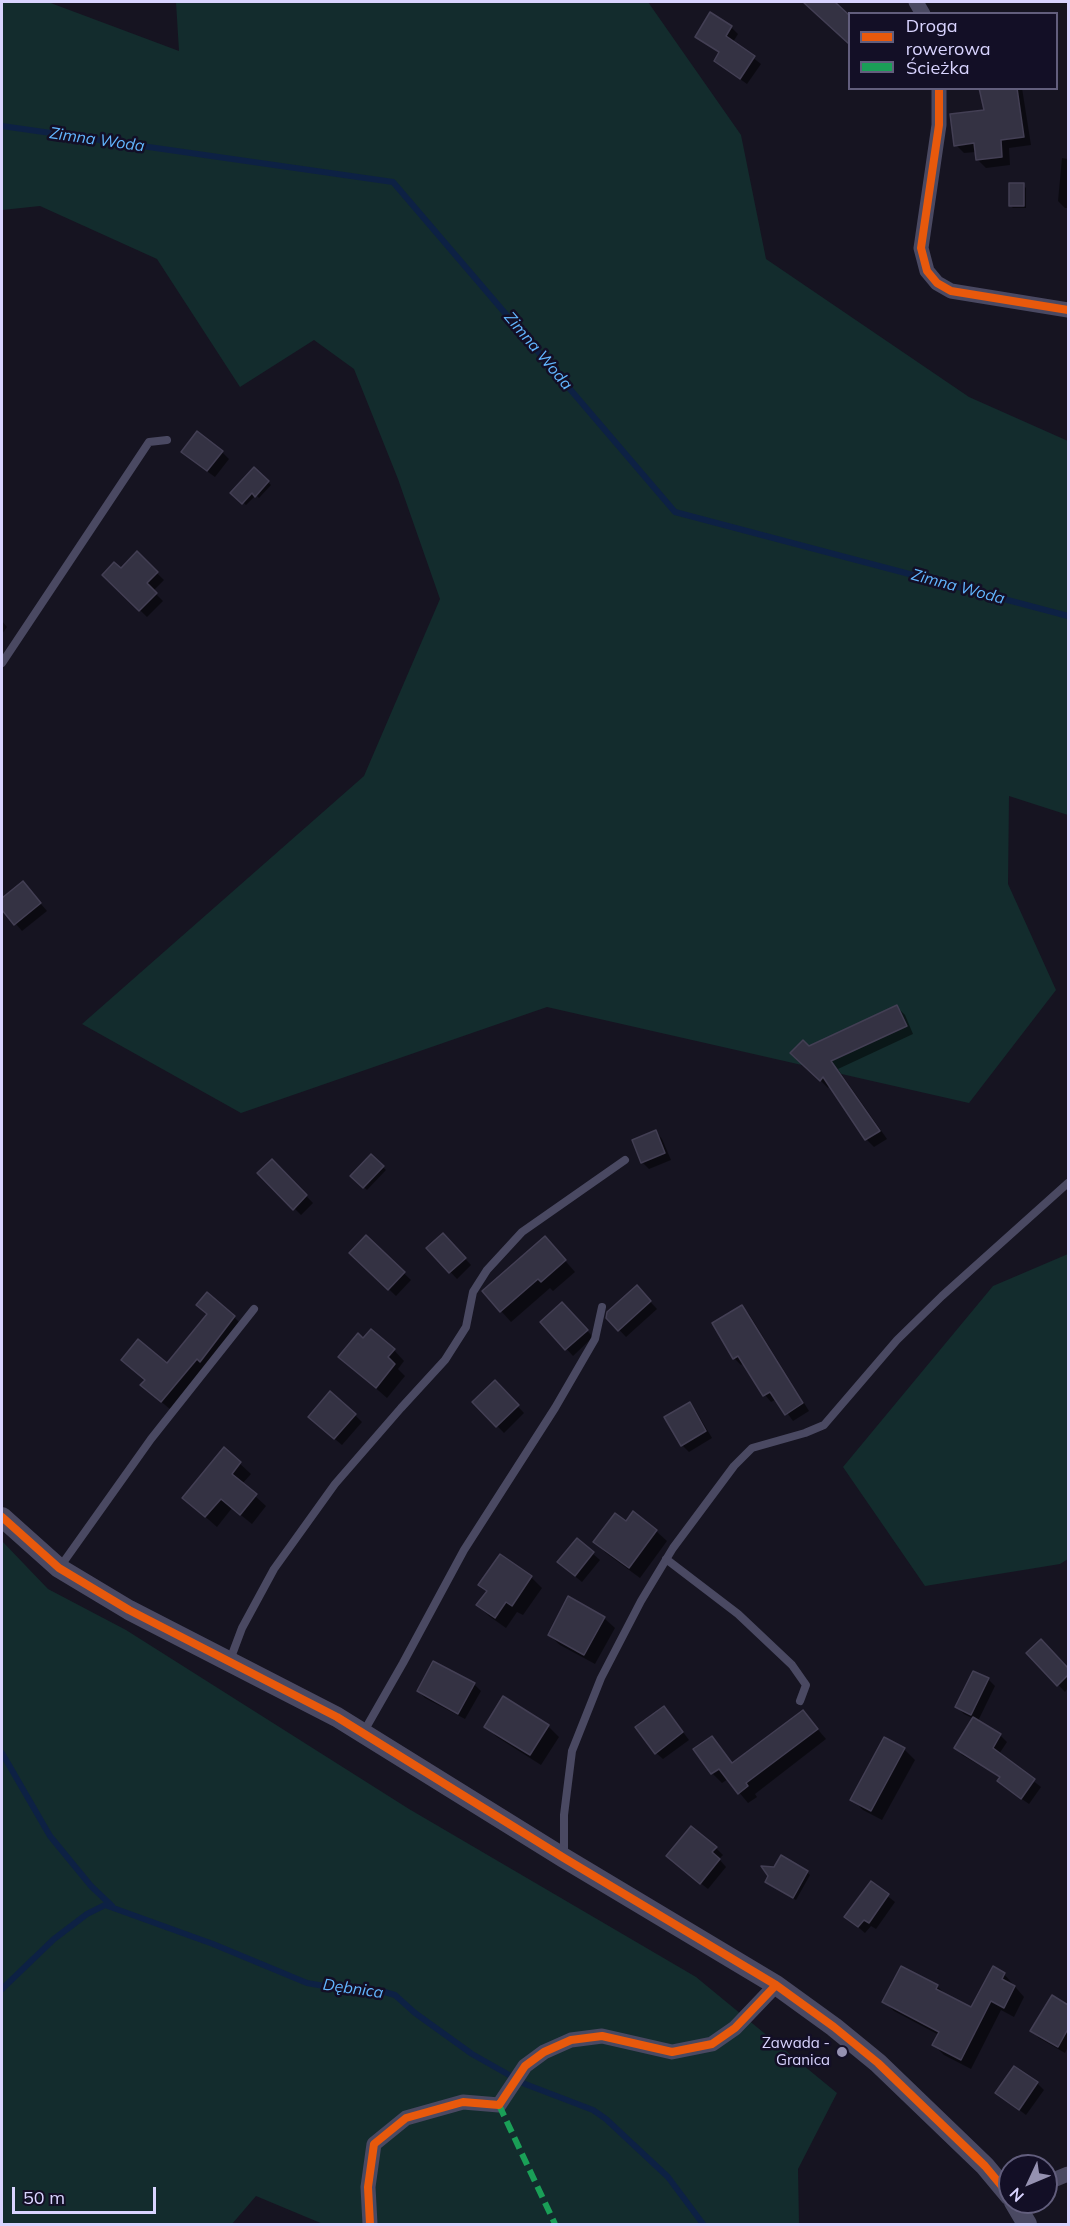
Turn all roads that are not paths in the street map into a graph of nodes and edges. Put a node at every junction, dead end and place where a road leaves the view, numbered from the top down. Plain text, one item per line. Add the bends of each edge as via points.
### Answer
1 (939, 90) edge
2 (1068, 310) edge
3 (166, 440) dead end
4 (2, 663) edge
5 (625, 1160) dead end
6 (1068, 1183) edge
7 (602, 1307) dead end
8 (254, 1309) dead end
9 (2, 1517) edge
10 (666, 1559) junction
11 (59, 1569) junction
12 (229, 1661) junction
13 (801, 1701) dead end
14 (363, 1734) junction
15 (564, 1858) junction
16 (776, 1985) junction
17 (998, 2182) edge
18 (370, 2224) edge

1 - 2 street via 939,125 921,248 927,271 951,291
3 - 4 lane via 149,442
5 - 12 lane via 522,1232 488,1270 473,1292 466,1327 445,1360 335,1484 274,1569
6 - 10 lane via 897,1340 824,1425 752,1448 734,1466
7 - 14 lane via 595,1339 464,1550
8 - 11 lane via 150,1439
9 - 11 street
10 - 13 lane via 738,1614 792,1665 806,1685
10 - 15 lane via 601,1678 572,1751 564,1815
11 - 12 street
12 - 14 street
14 - 15 street
15 - 16 street
16 - 17 street via 878,2063
16 - 18 street via 735,2028 712,2044 672,2052 602,2036 571,2040 525,2066 499,2105 463,2102 406,2118 374,2144 368,2187

